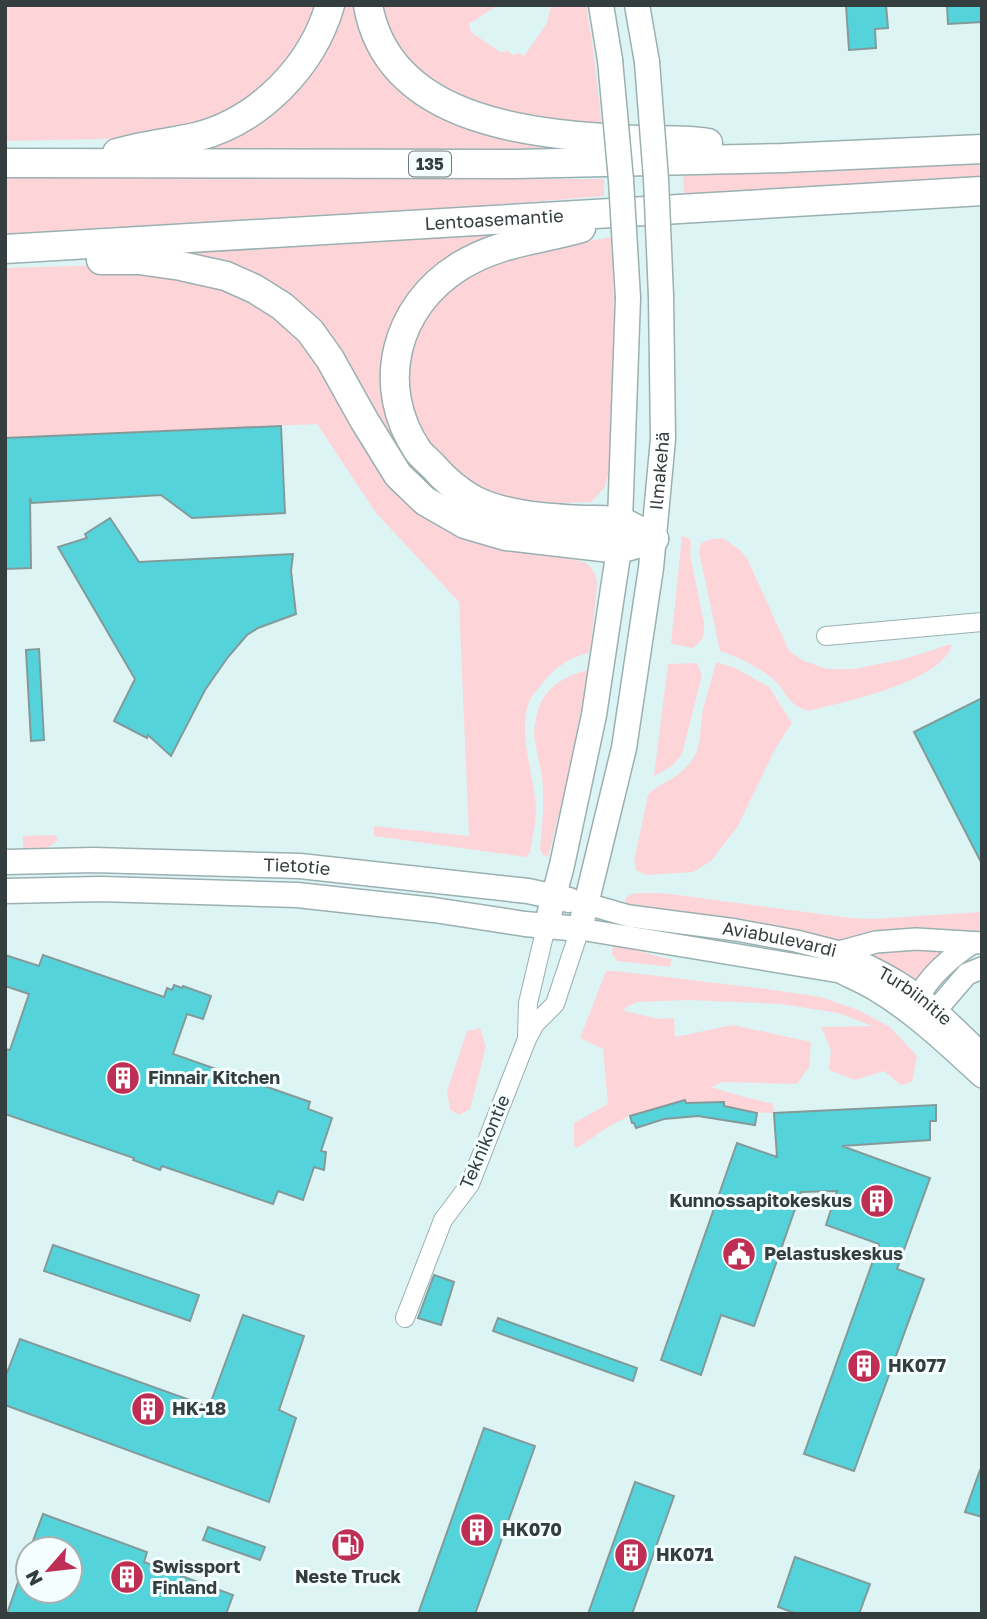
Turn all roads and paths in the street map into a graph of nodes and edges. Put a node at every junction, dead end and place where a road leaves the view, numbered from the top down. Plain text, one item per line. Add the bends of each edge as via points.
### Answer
1 (330, 5) edge
2 (368, 5) edge
3 (601, 5) edge
4 (637, 5) edge
5 (982, 149) edge
6 (783, 158) junction
7 (5, 163) edge
8 (77, 164) junction
9 (982, 191) edge
10 (626, 212) junction
11 (15, 248) edge
12 (620, 535) junction
13 (654, 539) junction
14 (982, 622) edge
15 (826, 636) dead end
16 (5, 862) edge
17 (5, 891) edge
18 (554, 897) junction
19 (587, 904) junction
20 (546, 927) junction
21 (580, 929) junction
22 (976, 943) edge
23 (839, 952) junction
24 (982, 968) edge
25 (919, 997) junction
26 (936, 1010) junction
27 (915, 1018) junction
28 (527, 1040) junction
29 (982, 1054) edge
30 (982, 1077) edge
31 (405, 1318) dead end

1 - 8 highway via 292,77 258,108 198,136
2 - 6 highway via 377,35 403,75 442,104 467,114 553,133 700,142
3 - 12 main road, Ilmakehä, bridge via 610,60 628,299
4 - 13 main road, Ilmakehä, bridge via 647,62 661,296 663,439
5 - 6 highway, 135
6 - 8 highway, 135 via 514,164
7 - 8 highway, 135
9 - 10 highway, Lentoasemantie
10 - 11 highway, Lentoasemantie
10 - 12 highway via 579,229 501,247 460,266 415,308 397,346 394,364 401,415 419,452 444,480 485,504
11 - 12 highway via 71,259 181,266 226,276 254,289 310,331 398,475 425,500 465,524 506,536
12 - 13 highway
12 - 18 main road, Ilmakehä via 594,715
13 - 19 main road, Ilmakehä via 624,748
14 - 15 street
16 - 18 main road, Tietotie via 300,866
17 - 20 main road, Tietotie via 297,895
18 - 19 main road, Tietotie
18 - 20 main road, Ilmakehä
19 - 21 main road, Ilmakehä
19 - 23 street, Aviabulevardi via 629,916 736,930
20 - 21 main road, Tietotie
20 - 28 street, Teknikontie via 528,1003
21 - 27 street, Aviabulevardi via 840,972
21 - 28 street, Teknikontie via 555,1004
22 - 23 street, Aviabulevardi via 916,939 877,942
22 - 25 street, Aviabulevardi via 956,953
23 - 25 street, Turbiinitie
24 - 26 street via 967,974
25 - 26 street, Turbiinitie
25 - 27 street, Aviabulevardi
26 - 27 street
26 - 29 street, Turbiinitie
27 - 30 street, Turbiinitie
28 - 31 street, Teknikontie via 470,1185 443,1220

